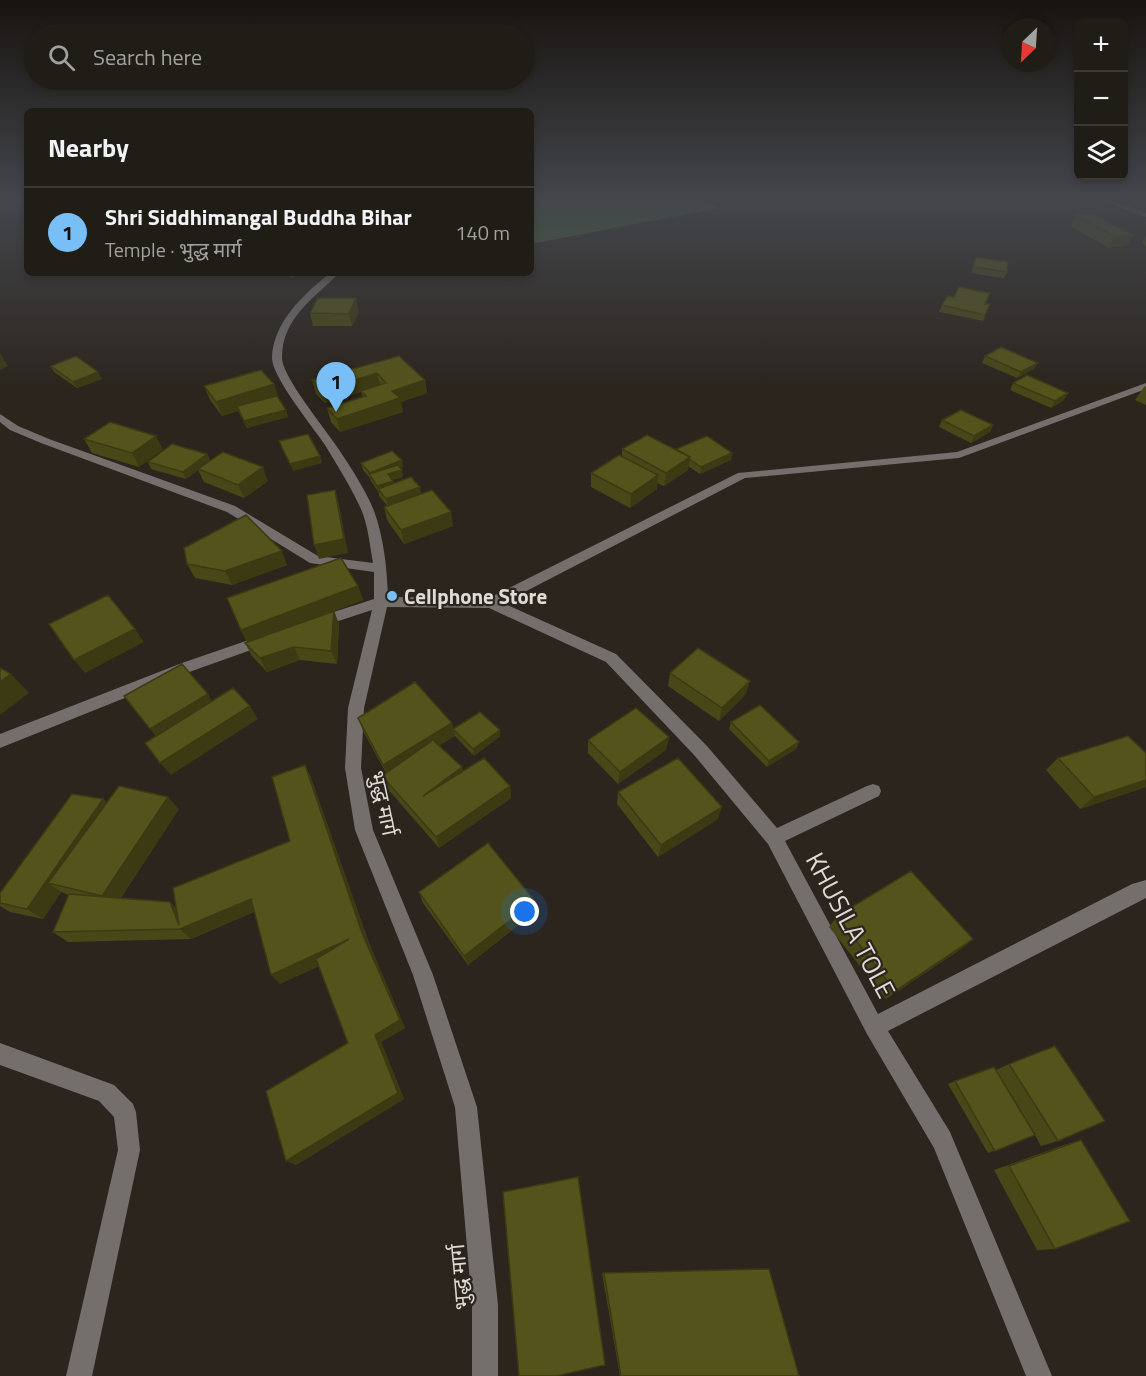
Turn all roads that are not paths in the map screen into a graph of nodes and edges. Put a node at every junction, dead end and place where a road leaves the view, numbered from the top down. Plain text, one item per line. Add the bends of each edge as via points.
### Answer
1 (331, 276) edge
2 (1146, 386) edge
3 (0, 417) edge
4 (381, 568) junction
5 (381, 602) junction
6 (491, 603) junction
7 (302, 628) edge
8 (279, 635) edge
9 (0, 741) edge
10 (873, 791) dead end
11 (774, 838) junction
12 (1146, 889) edge
13 (874, 1027) junction
14 (0, 1054) edge
15 (79, 1376) edge
16 (484, 1376) edge
17 (1039, 1376) edge

1 - 4 street, भुद्ध मार्ग via 294,312 284,329 277,359 283,376 331,446 368,511
2 - 6 street via 959,455 742,476
3 - 4 street via 14,428 45,441 231,508 315,560
4 - 5 street, भुद्ध मार्ग
5 - 6 street
5 - 7 street
5 - 16 street, भुद्ध मार्ग via 356,708 353,768 364,830 423,975 466,1107 486,1305
6 - 11 street, KHUSILA TOLE via 611,658 701,751
8 - 9 street
10 - 11 street
11 - 13 street, KHUSILA TOLE
12 - 13 street
13 - 17 street, KHUSILA TOLE via 942,1140
14 - 15 street via 106,1093 125,1112 129,1150

